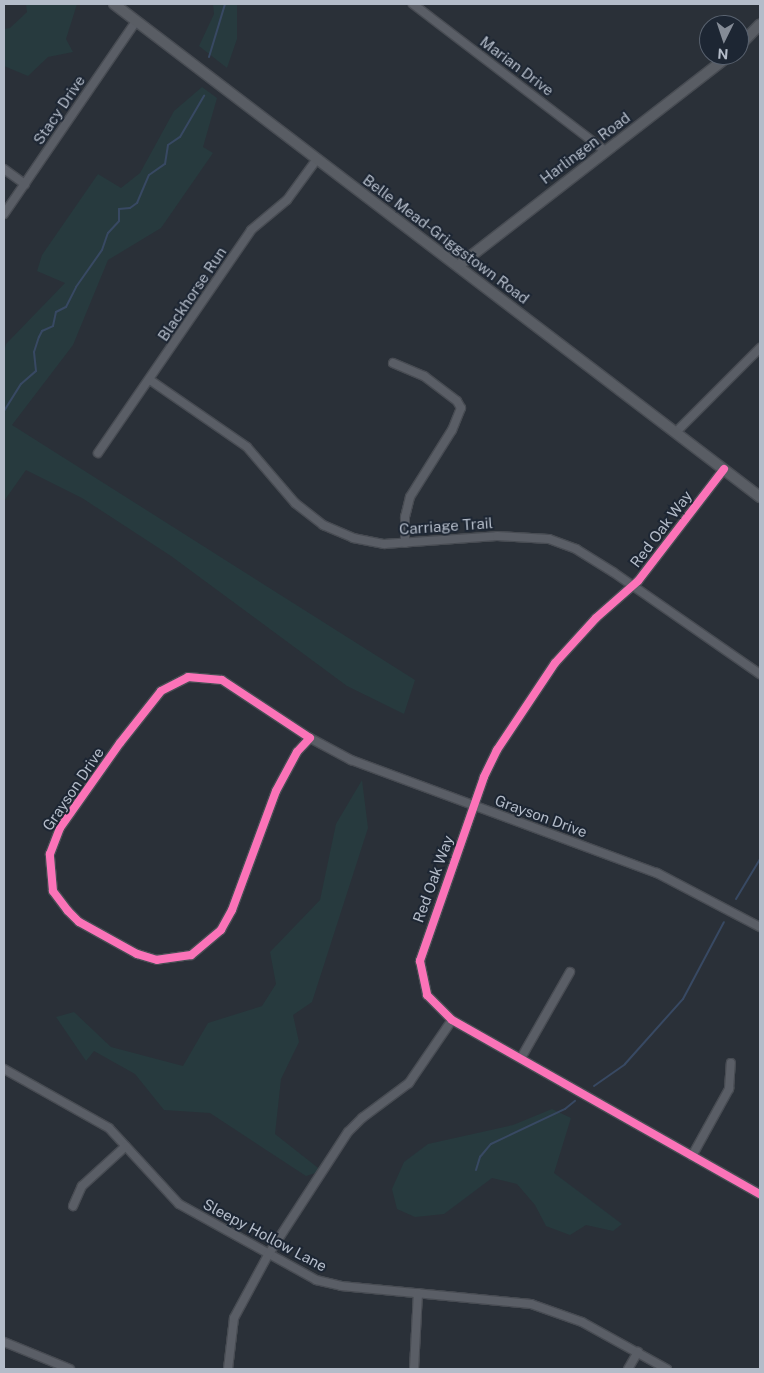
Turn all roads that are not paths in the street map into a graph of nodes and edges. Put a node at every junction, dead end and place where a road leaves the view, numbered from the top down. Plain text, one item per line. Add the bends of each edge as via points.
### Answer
1 (114, 4) edge
2 (413, 4) edge
3 (136, 21) junction
4 (760, 24) edge
5 (749, 36) edge
6 (717, 65) edge
7 (605, 151) junction
8 (317, 159) junction
9 (4, 169) edge
10 (24, 184) junction
11 (4, 214) edge
12 (458, 266) junction
13 (760, 348) edge
14 (393, 363) dead end
15 (150, 380) junction
16 (676, 432) junction
17 (98, 453) dead end
18 (724, 469) junction
19 (760, 496) edge
20 (405, 543) junction
21 (632, 587) junction
22 (760, 674) edge
23 (310, 738) junction
24 (474, 806) junction
25 (760, 927) edge
26 (570, 972) dead end
27 (452, 1020) junction
28 (521, 1058) junction
29 (731, 1063) dead end
30 (4, 1069) edge
31 (126, 1146) junction
32 (692, 1156) junction
33 (760, 1194) edge
34 (73, 1206) dead end
35 (268, 1255) junction
36 (418, 1293) junction
37 (4, 1342) edge
38 (638, 1352) junction
39 (70, 1369) edge
40 (228, 1369) edge
41 (414, 1369) edge
42 (628, 1369) edge
43 (668, 1369) edge

1 - 3 street, Belle Mead-Griggstown Road
2 - 7 street, Marian Drive
3 - 8 street, Belle Mead-Griggstown Road
3 - 10 street, Stacy Drive
4 - 5 street
6 - 7 street, Harlingen Road
7 - 12 street, Harlingen Road
8 - 12 street, Belle Mead-Griggstown Road
8 - 15 street, Blackhorse Run via 287,200 252,230
9 - 10 street
10 - 11 street, Stacy Drive
12 - 16 street, Belle Mead-Griggstown Road
13 - 16 street
14 - 20 street via 424,376 457,401 461,408 452,430 410,497
15 - 17 street, Blackhorse Run
15 - 20 street, Carriage Trail via 247,448 295,503 323,525 363,541
16 - 18 street, Belle Mead-Griggstown Road
18 - 19 street, Belle Mead-Griggstown Road
18 - 21 street, Red Oak Way
20 - 21 street, Carriage Trail via 497,536 550,539 576,549
21 - 22 street, Carriage Trail
21 - 24 street, Red Oak Way via 596,618 555,663 497,750
23 - 23 street, Grayson Drive via 222,680 188,676 167,686 120,743 55,836 49,866 58,900 79,922 137,954 164,960 191,955 204,947 221,930 232,910 276,791 298,752
23 - 24 street, Grayson Drive via 351,760
24 - 25 street, Grayson Drive via 657,873
24 - 27 street, Red Oak Way via 420,961 428,995
26 - 28 street
27 - 28 street, Red Oak Way
27 - 35 street via 409,1083 348,1132
28 - 32 street, Red Oak Way
29 - 32 street via 729,1089
30 - 31 street, Sleepy Hollow Lane via 109,1128
31 - 34 street via 82,1186
31 - 35 street, Sleepy Hollow Lane via 179,1204
32 - 33 street, Red Oak Way
35 - 36 street, Sleepy Hollow Lane via 325,1283
35 - 40 street via 234,1318
36 - 38 street, Sleepy Hollow Lane via 531,1304 582,1322
36 - 41 street
37 - 39 street
38 - 42 street
38 - 43 street, Sleepy Hollow Lane

